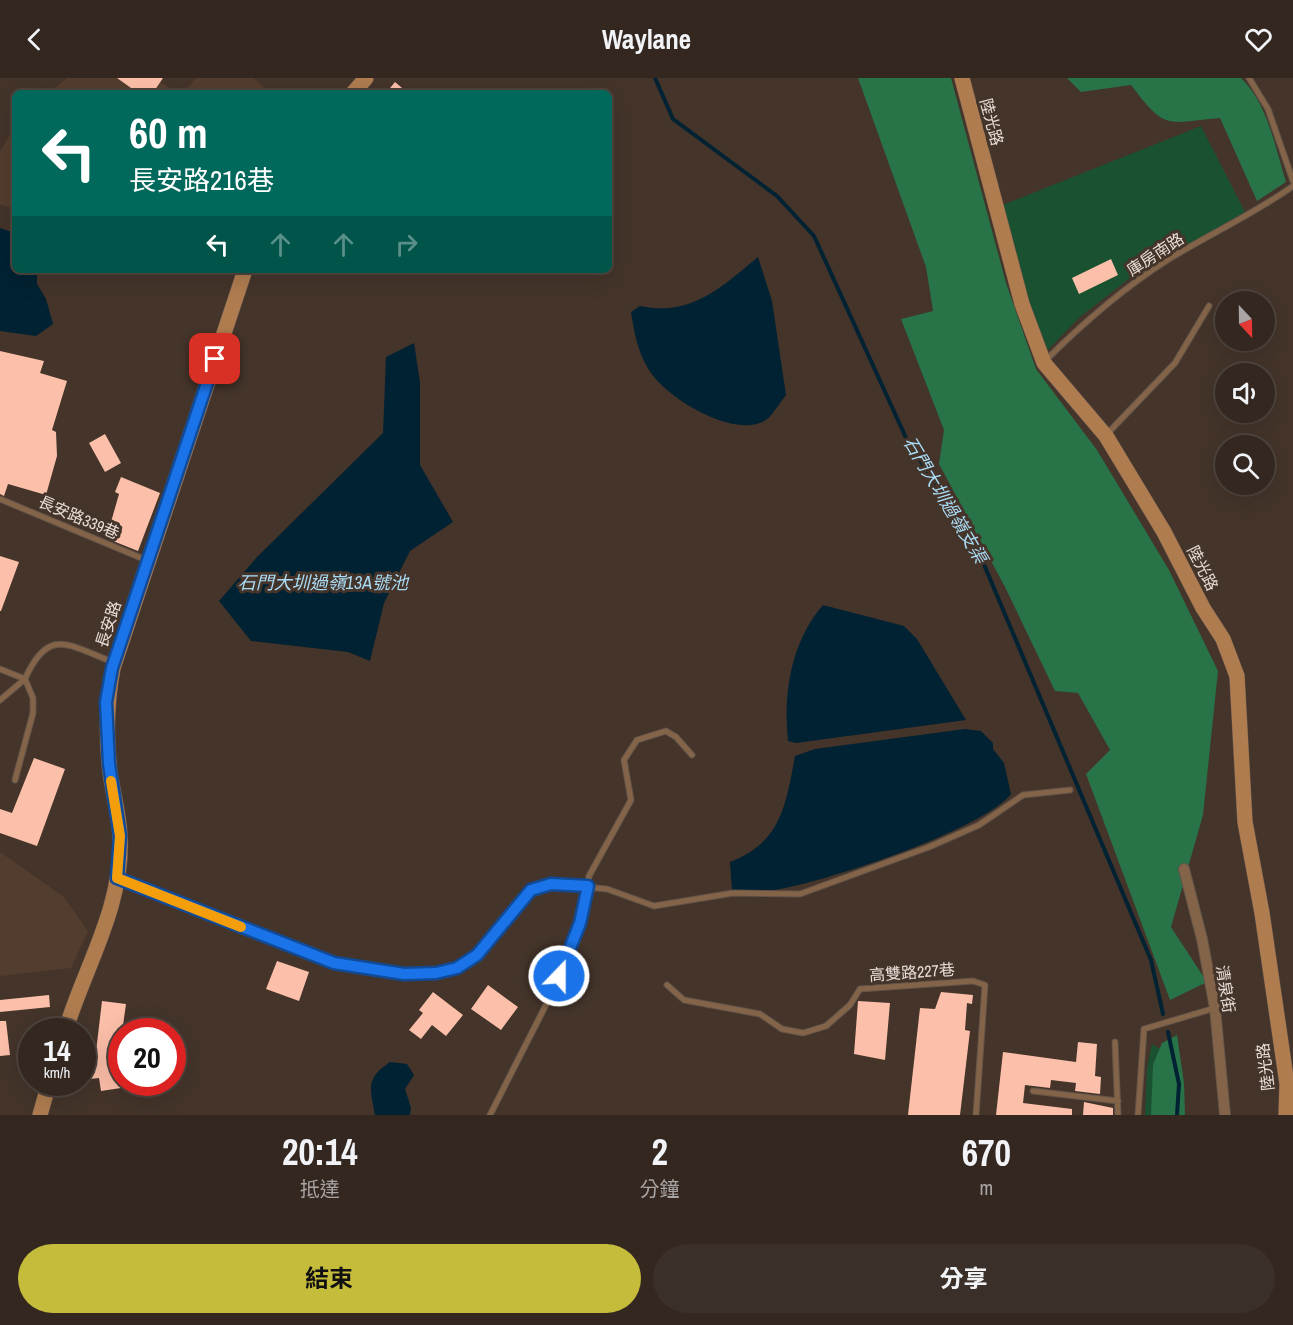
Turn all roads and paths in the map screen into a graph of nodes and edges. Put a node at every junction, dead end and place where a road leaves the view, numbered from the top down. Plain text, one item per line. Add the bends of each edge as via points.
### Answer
1 (366, 78) edge
2 (962, 78) edge
3 (1249, 78) edge
4 (356, 90) edge
5 (1293, 181) edge
6 (1293, 186) edge
7 (244, 273) edge
8 (1209, 306) dead end
9 (1044, 363) junction
10 (1106, 436) junction
11 (0, 499) edge
12 (147, 561) junction
13 (114, 662) junction
14 (0, 669) edge
15 (25, 679) junction
16 (0, 700) edge
17 (692, 755) dead end
18 (15, 780) dead end
19 (1070, 790) dead end
20 (1184, 870) dead end
21 (117, 878) junction
22 (588, 886) junction
23 (667, 985) dead end
24 (1215, 1008) junction
25 (70, 1018) edge
26 (1115, 1042) dead end
27 (1033, 1091) dead end
28 (45, 1096) edge
29 (1118, 1101) junction
30 (40, 1115) edge
31 (490, 1115) edge
32 (976, 1115) edge
33 (1118, 1115) edge
34 (1138, 1115) edge
35 (1225, 1115) edge
36 (1286, 1115) edge

1 - 4 street
2 - 9 street, 陸光路 via 1022,304
3 - 5 lane via 1268,109
6 - 9 lane, 庫房南路 via 1136,281 1086,320
7 - 12 street, 長安路
8 - 10 lane via 1175,363
9 - 10 street, 陸光路
10 - 36 street, 陸光路 via 1164,532 1222,639 1237,676 1245,822 1287,1084
11 - 12 lane, 長安路339巷
12 - 13 street, 長安路
13 - 15 lane via 62,643 47,645 33,661
13 - 21 street, 長安路 via 106,702 109,764 120,836
14 - 15 lane
15 - 16 lane
15 - 18 lane via 33,698 33,713
17 - 22 lane via 666,731 637,740 624,760 631,800 589,876
19 - 22 lane via 1023,795 979,825 800,894 733,893 654,906
20 - 24 street, 清泉街
21 - 22 lane via 334,963 404,974 457,968 477,955 531,890 551,884
21 - 25 street, 長安路 via 105,929
22 - 31 lane via 580,923 552,993
23 - 32 lane, 高雙路227巷 via 684,1000 760,1014 782,1029 803,1033 826,1026 850,1005 860,989 974,981 986,985
24 - 34 lane via 1144,1029
24 - 35 street, 清泉街
26 - 29 lane
27 - 29 lane
28 - 30 street
29 - 33 lane

